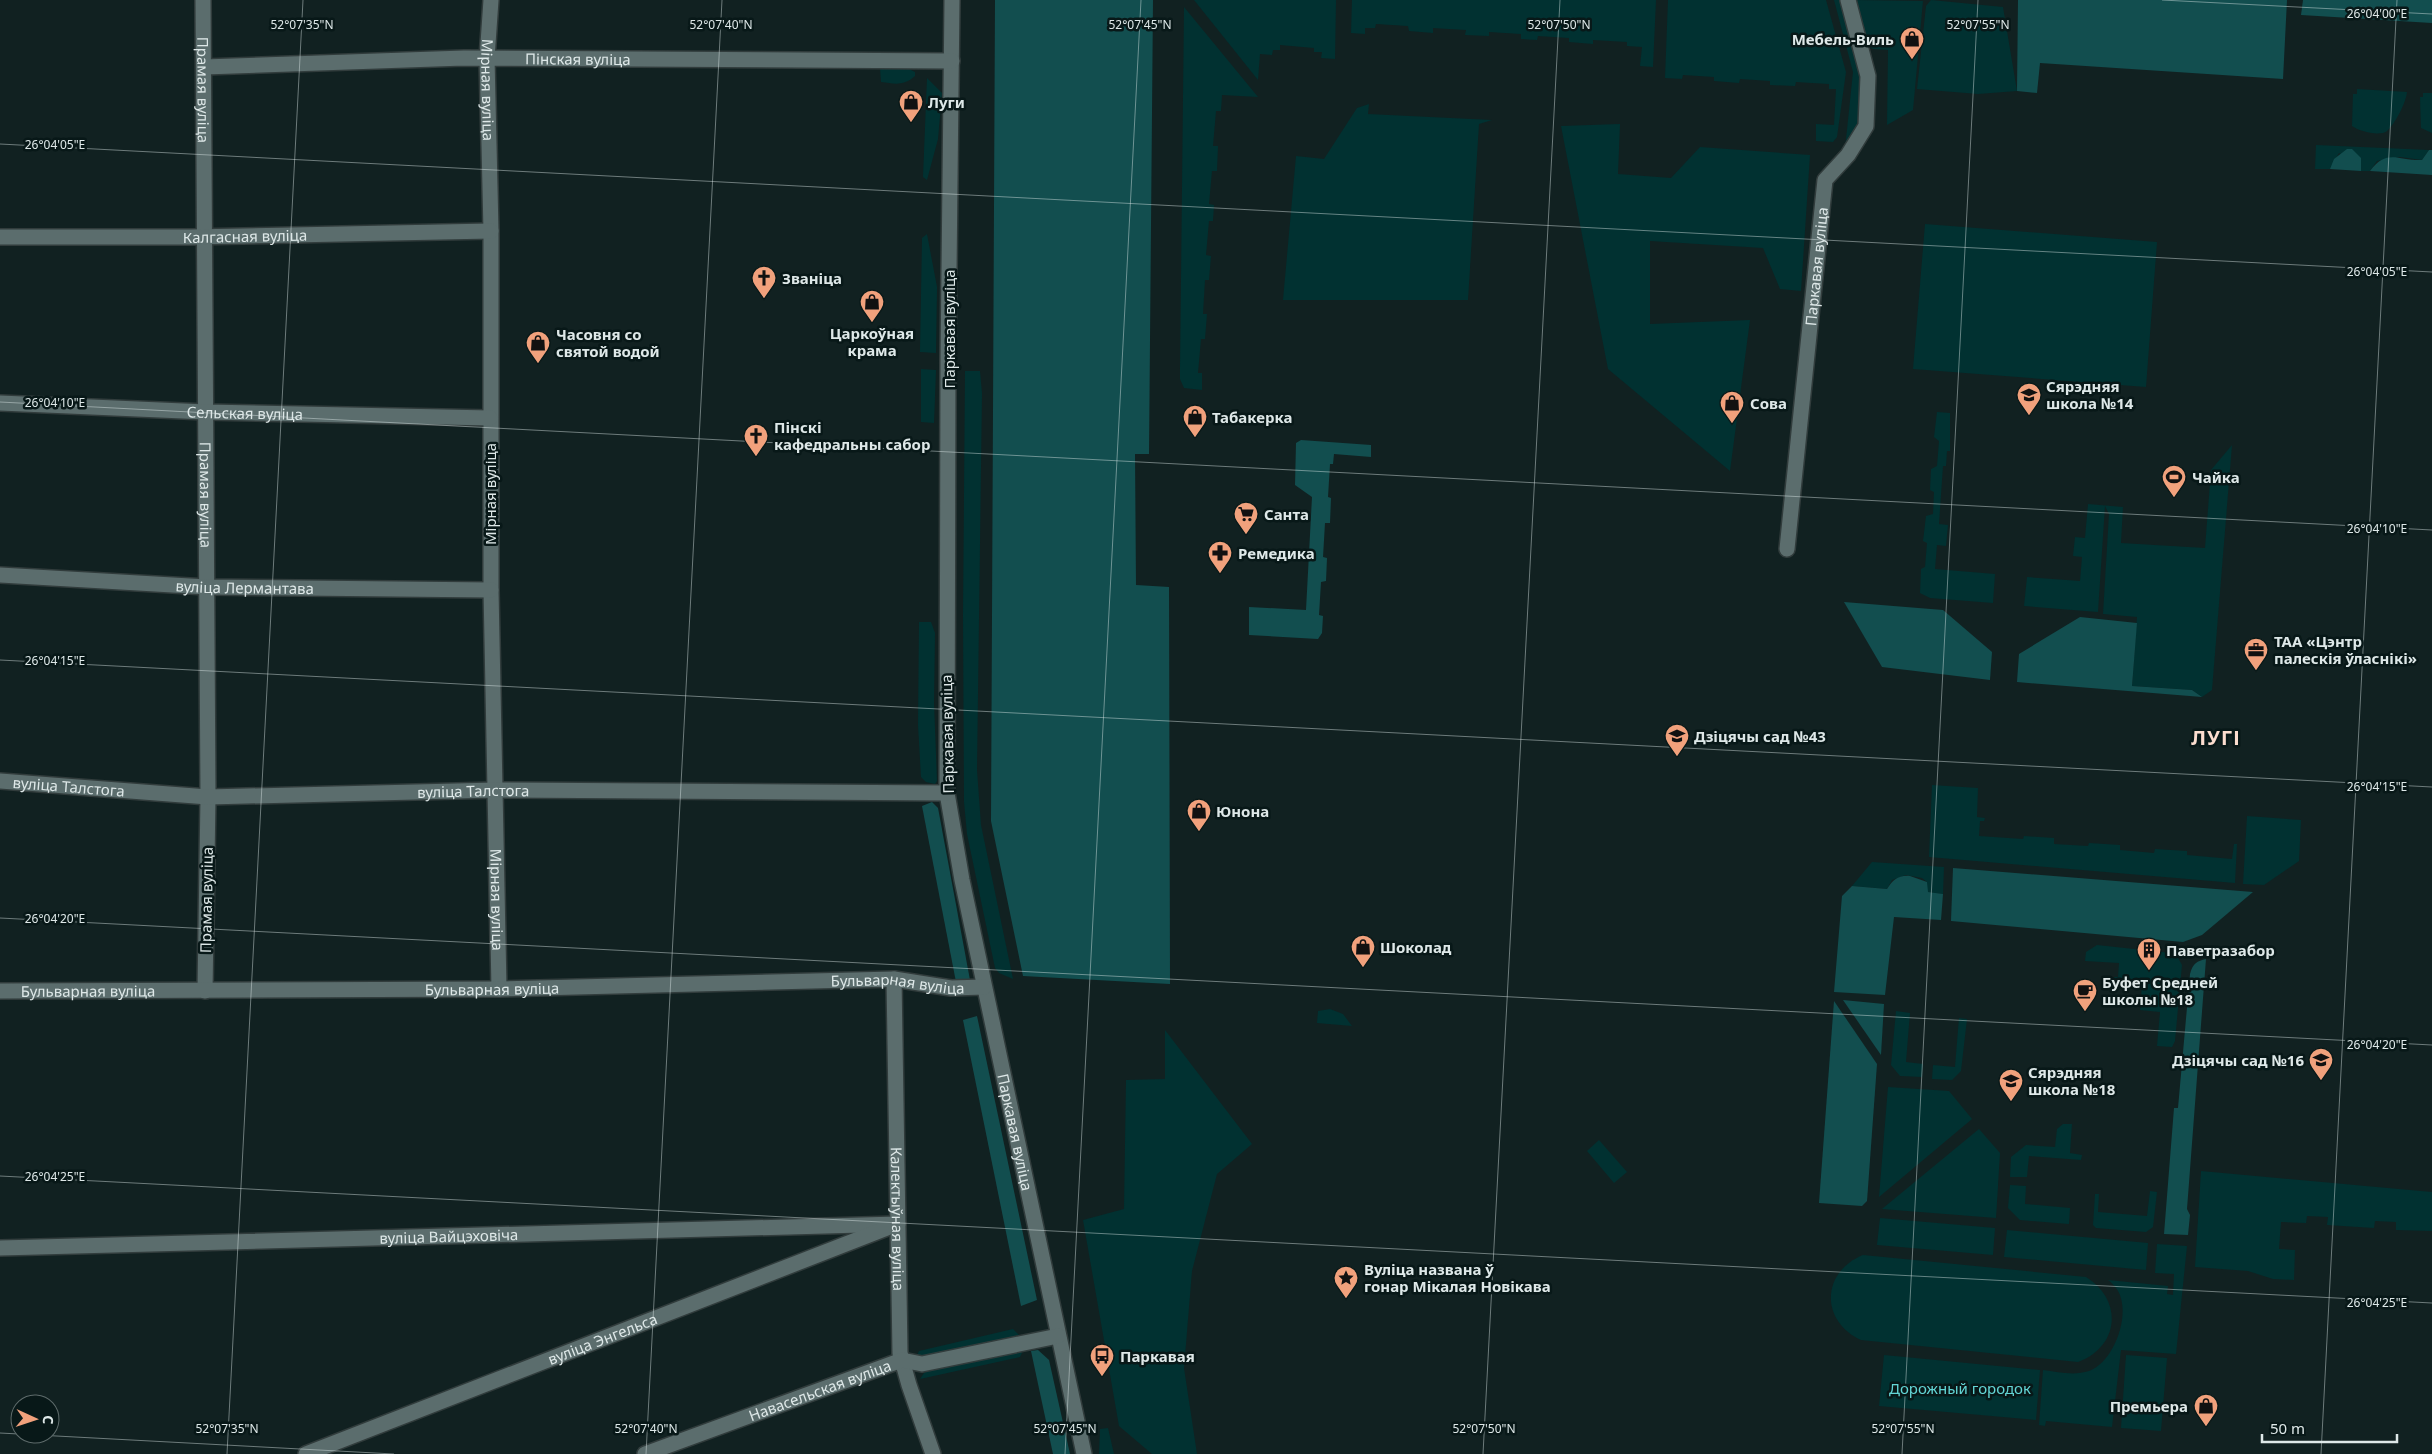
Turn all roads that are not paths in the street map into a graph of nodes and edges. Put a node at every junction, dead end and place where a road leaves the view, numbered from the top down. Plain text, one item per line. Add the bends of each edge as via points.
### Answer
1 (203, 0) edge
2 (491, 0) edge
3 (952, 0) edge
4 (1848, 0) edge
5 (487, 58) junction
6 (952, 61) junction
7 (204, 67) junction
8 (491, 231) junction
9 (0, 237) edge
10 (205, 237) junction
11 (0, 403) edge
12 (206, 412) junction
13 (490, 418) junction
14 (1787, 548) dead end
15 (0, 575) edge
16 (207, 586) junction
17 (490, 590) junction
18 (0, 781) edge
19 (496, 790) junction
20 (947, 794) junction
21 (208, 797) junction
22 (894, 979) junction
23 (984, 987) junction
24 (499, 989) junction
25 (0, 991) edge
26 (205, 991) junction
27 (898, 1224) junction
28 (0, 1248) edge
29 (1058, 1336) junction
30 (902, 1360) junction
31 (306, 1454) edge
32 (645, 1454) edge
33 (933, 1454) edge
34 (1084, 1454) edge

1 - 7 street, Прамая вуліца
2 - 5 street, Мірная вуліца
3 - 6 street, Паркавая вуліца
4 - 14 street, Паркавая вуліца via 1868,76 1866,126 1848,155 1825,180
5 - 6 street, Пінская вуліца
5 - 7 street, Пінская вуліца
5 - 8 street, Мірная вуліца
6 - 20 street, Паркавая вуліца
7 - 10 street, Прамая вуліца
8 - 10 street, Калгасная вуліца
8 - 13 street, Мірная вуліца
9 - 10 street, Калгасная вуліца
10 - 12 street, Прамая вуліца
11 - 12 street, Сельская вуліца
12 - 13 street, Сельская вуліца
12 - 16 street, Прамая вуліца
13 - 17 street, Мірная вуліца
15 - 16 street, вуліца Лермантава
16 - 17 street, вуліца Лермантава
16 - 21 street, Прамая вуліца
17 - 19 street, Мірная вуліца
18 - 21 street, вуліца Талстога
19 - 20 street, вуліца Талстога
19 - 21 street, вуліца Талстога
19 - 24 street, Мірная вуліца
20 - 23 street, Паркавая вуліца
21 - 26 street, Прамая вуліца
22 - 23 street, Бульварная вуліца via 951,988
22 - 24 street, Бульварная вуліца
22 - 27 street, Калектыўная вуліца
23 - 29 street, Паркавая вуліца
24 - 26 street, Бульварная вуліца
25 - 26 street, Бульварная вуліца
27 - 28 street, вуліца Вайцэховіча
27 - 30 street, Калектыўная вуліца
27 - 31 street, вуліца Энгельса
29 - 30 street, Навасельская вуліца via 922,1364
29 - 34 street, Паркавая вуліца
30 - 32 street, Навасельская вуліца
30 - 33 street, Калектыўная вуліца

